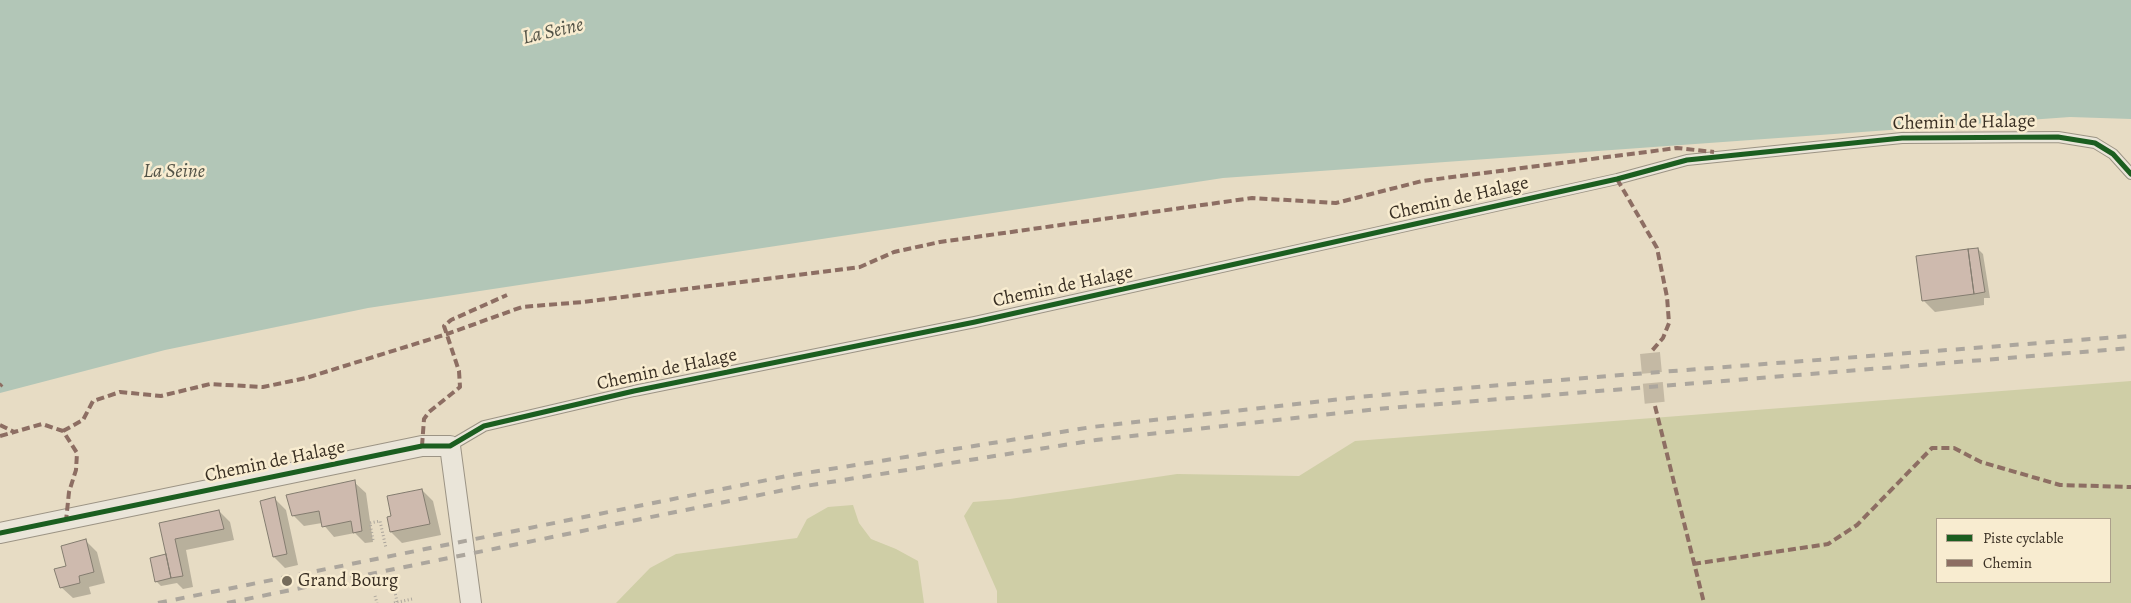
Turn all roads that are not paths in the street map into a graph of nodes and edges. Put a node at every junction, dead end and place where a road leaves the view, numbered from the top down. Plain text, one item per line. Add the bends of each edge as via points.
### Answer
1 (2131, 174) edge
2 (450, 446) junction
3 (0, 534) edge
4 (471, 603) edge

1 - 2 lane, Chemin de Halage via 2113,154 2094,143 2058,137 1902,138 1687,160 1580,187 975,322 634,391 484,426
2 - 3 street, Chemin de Halage via 422,446
2 - 4 street

